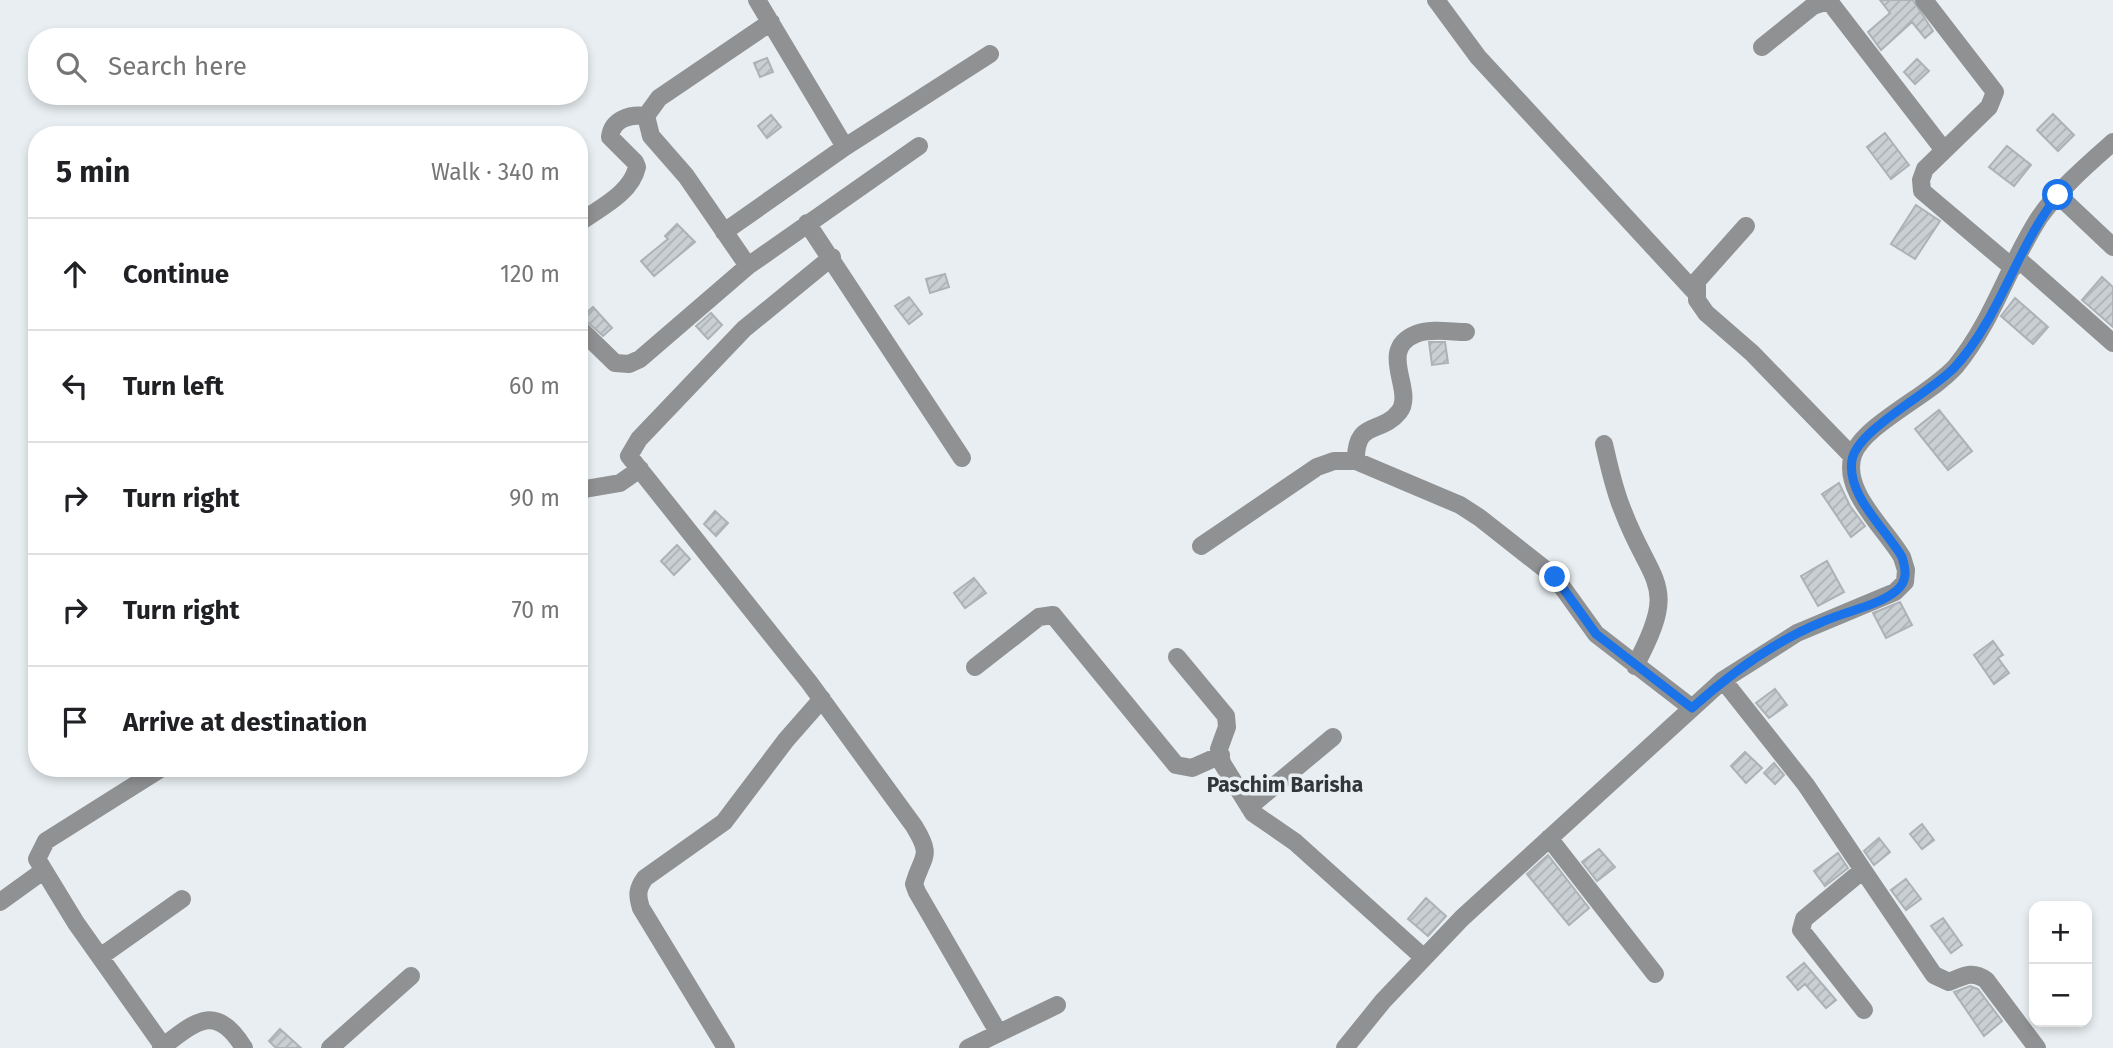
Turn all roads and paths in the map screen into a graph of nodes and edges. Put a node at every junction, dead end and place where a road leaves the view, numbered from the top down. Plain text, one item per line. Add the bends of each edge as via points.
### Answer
1 (757, 0) edge
2 (1436, 0) edge
3 (1924, 0) edge
4 (771, 22) junction
5 (1762, 47) dead end
6 (990, 54) dead end
7 (646, 116) junction
8 (2113, 142) edge
9 (919, 146) dead end
10 (845, 147) junction
11 (1943, 149) junction
12 (2058, 195) junction
13 (588, 216) edge
14 (807, 223) junction
15 (1746, 226) dead end
16 (724, 232) junction
17 (2113, 247) edge
18 (832, 257) junction
19 (2016, 263) junction
20 (748, 266) junction
21 (1695, 291) junction
22 (1466, 332) dead end
23 (588, 337) edge
24 (2113, 343) edge
25 (1604, 444) dead end
26 (1853, 456) junction
27 (962, 458) dead end
28 (1356, 461) junction
29 (640, 469) junction
30 (588, 488) edge
31 (1201, 546) dead end
32 (1177, 657) dead end
33 (1635, 666) junction
34 (975, 667) dead end
35 (1723, 680) junction
36 (822, 699) junction
37 (1692, 708) junction
38 (1333, 737) dead end
39 (1221, 755) junction
40 (148, 777) edge
41 (1249, 807) junction
42 (1549, 838) junction
43 (1863, 870) junction
44 (43, 871) junction
45 (182, 899) dead end
46 (0, 902) edge
47 (100, 957) junction
48 (1424, 958) junction
49 (1654, 974) dead end
50 (411, 976) dead end
51 (1057, 1005) dead end
52 (1864, 1010) dead end
53 (998, 1032) junction
54 (162, 1047) edge
55 (244, 1048) edge
56 (330, 1048) edge
57 (726, 1048) edge
58 (968, 1048) edge
59 (1345, 1048) edge
60 (2036, 1048) edge

1 - 4 street
2 - 21 street via 1478,57
3 - 11 street via 1995,92 1989,107
4 - 7 street via 659,98
4 - 10 street
5 - 11 street via 1812,6 1832,5
6 - 10 street
7 - 13 street via 630,116 610,132 635,162 634,179
7 - 16 street via 651,136 674,160
8 - 12 street
9 - 14 street
10 - 16 street
11 - 19 street via 1920,180 1922,191
12 - 17 street
12 - 19 street via 2039,218
14 - 18 street
14 - 20 street
15 - 21 street via 1697,281
16 - 20 street
18 - 27 street
18 - 29 street via 744,329 639,439 629,456
19 - 24 street
19 - 26 street via 1982,331 1955,367 1860,441
20 - 23 street via 629,364 615,363
21 - 26 street via 1706,313
22 - 28 street via 1417,333 1407,341 1397,360 1402,408 1362,435
25 - 33 street via 1623,513 1658,584 1657,621
26 - 35 street via 1855,486 1902,557 1905,582 1876,602 1797,633
28 - 31 street via 1335,461 1302,474
28 - 33 street via 1460,505 1508,537 1555,577 1596,634
29 - 30 street via 620,482
29 - 36 street
32 - 39 street via 1226,716
33 - 37 street
34 - 39 street via 1039,617 1053,615 1176,765 1192,768
35 - 37 street
35 - 43 street via 1806,785
36 - 53 street via 925,844 927,855 914,884 917,892
36 - 57 street via 723,822 638,887 641,908
37 - 42 street
38 - 41 street
39 - 41 street via 1224,770
40 - 44 street via 46,841 37,859
41 - 48 street via 1257,818 1295,842
42 - 48 street
42 - 49 street
43 - 52 street via 1804,919 1801,930
43 - 60 street via 1934,975 1949,982 1978,974
44 - 46 street
44 - 47 street
45 - 47 street
47 - 54 street
48 - 59 street
50 - 56 street
51 - 53 street
53 - 58 street
54 - 55 street via 201,1020 214,1018 228,1024

